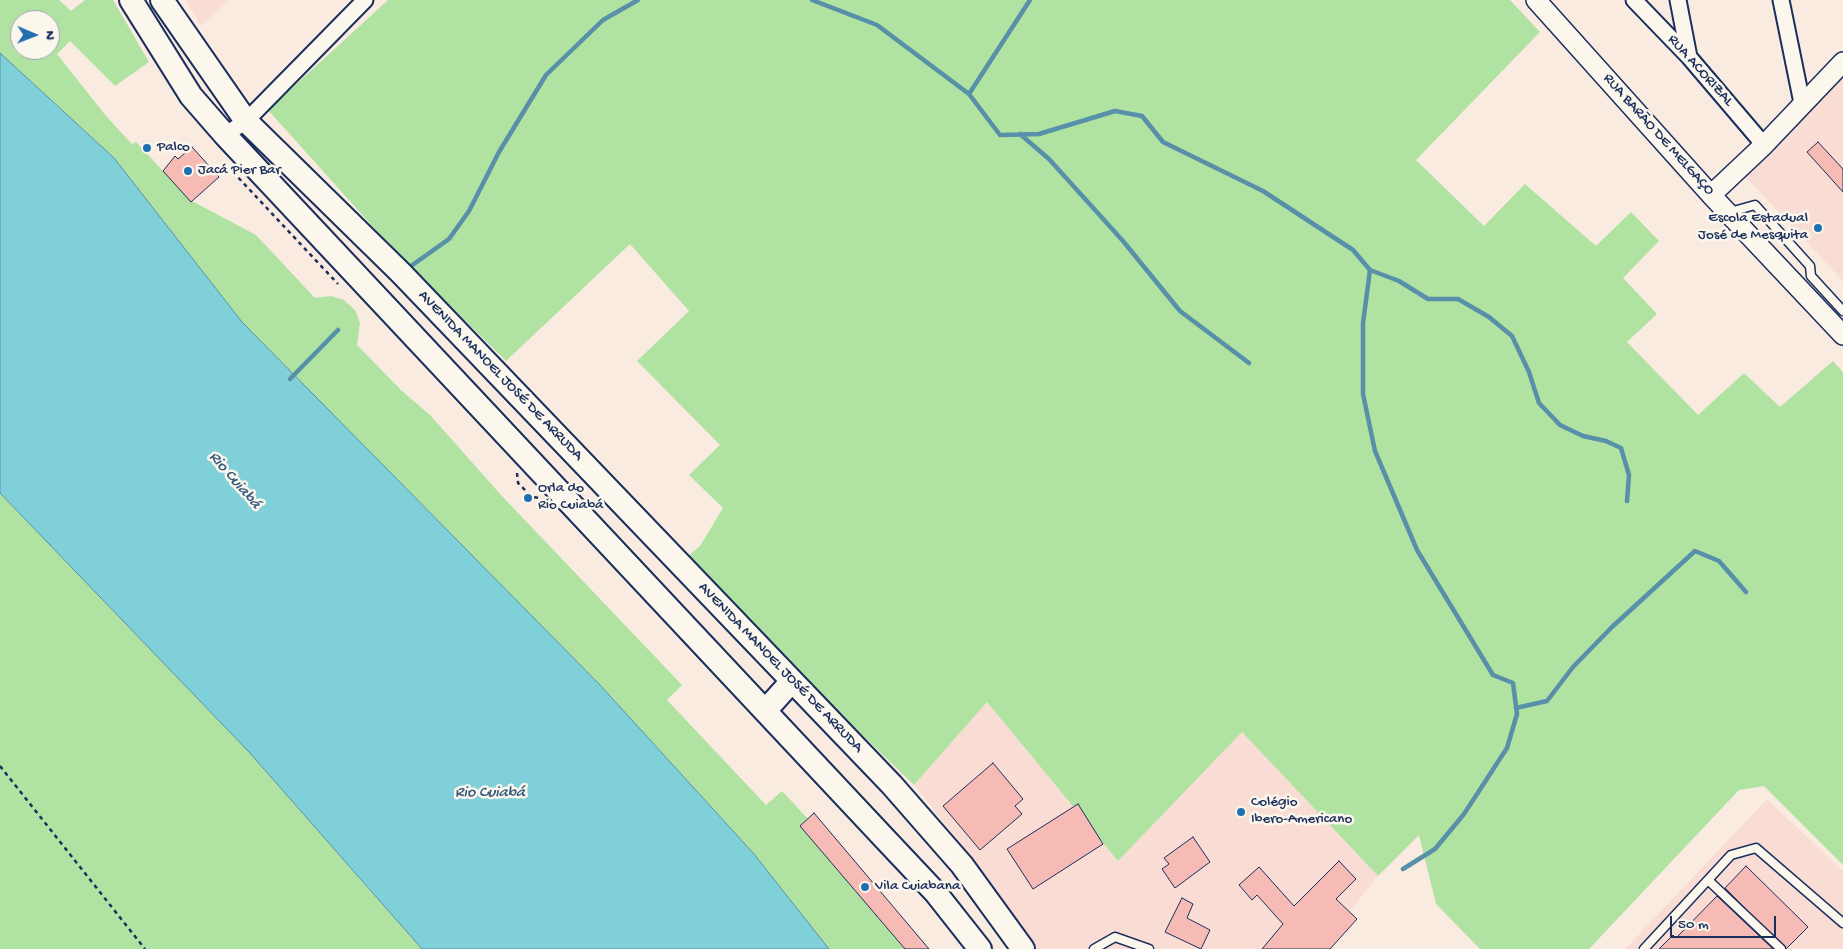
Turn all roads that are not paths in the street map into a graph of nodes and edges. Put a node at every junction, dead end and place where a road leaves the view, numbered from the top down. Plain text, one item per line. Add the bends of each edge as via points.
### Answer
1 (130, 0) edge
2 (162, 0) edge
3 (365, 0) edge
4 (1536, 0) edge
5 (1634, 0) edge
6 (1678, 0) edge
7 (1781, 0) edge
8 (1689, 56) junction
9 (1843, 62) edge
10 (1802, 103) junction
11 (246, 121) junction
12 (225, 135) junction
13 (1764, 145) junction
14 (1712, 195) junction
15 (1728, 213) junction
16 (1843, 311) edge
17 (1843, 335) edge
18 (792, 681) junction
19 (765, 711) junction
20 (1708, 880) junction
21 (1843, 923) edge
22 (1130, 945) edge
23 (980, 949) edge
24 (1022, 949) edge
25 (1094, 949) edge
26 (1149, 949) edge
27 (1644, 949) edge
28 (1781, 949) edge

1 - 12 main road via 191,96
2 - 11 main road, AVENIDA MANOEL JOSÉ DE ARRUDA
3 - 11 street
4 - 14 street, RUA BARÃO DE MELGAÇO
5 - 8 street, RUA ACORIZAL
6 - 8 street
7 - 10 street
8 - 13 street, RUA ACORIZAL
9 - 10 street
10 - 13 street
11 - 12 street
11 - 18 main road, AVENIDA MANOEL JOSÉ DE ARRUDA via 401,273
12 - 19 main road
13 - 14 street
14 - 15 street, RUA BARÃO DE MELGAÇO
15 - 16 lane via 1755,205 1810,266 1811,276
15 - 17 street, RUA BARÃO DE MELGAÇO
18 - 19 main road
18 - 24 main road, AVENIDA MANOEL JOSÉ DE ARRUDA via 938,837
19 - 23 main road via 934,892
20 - 21 lane via 1731,855 1756,848
20 - 27 lane
20 - 28 lane
22 - 25 lane via 1115,937
22 - 26 lane

